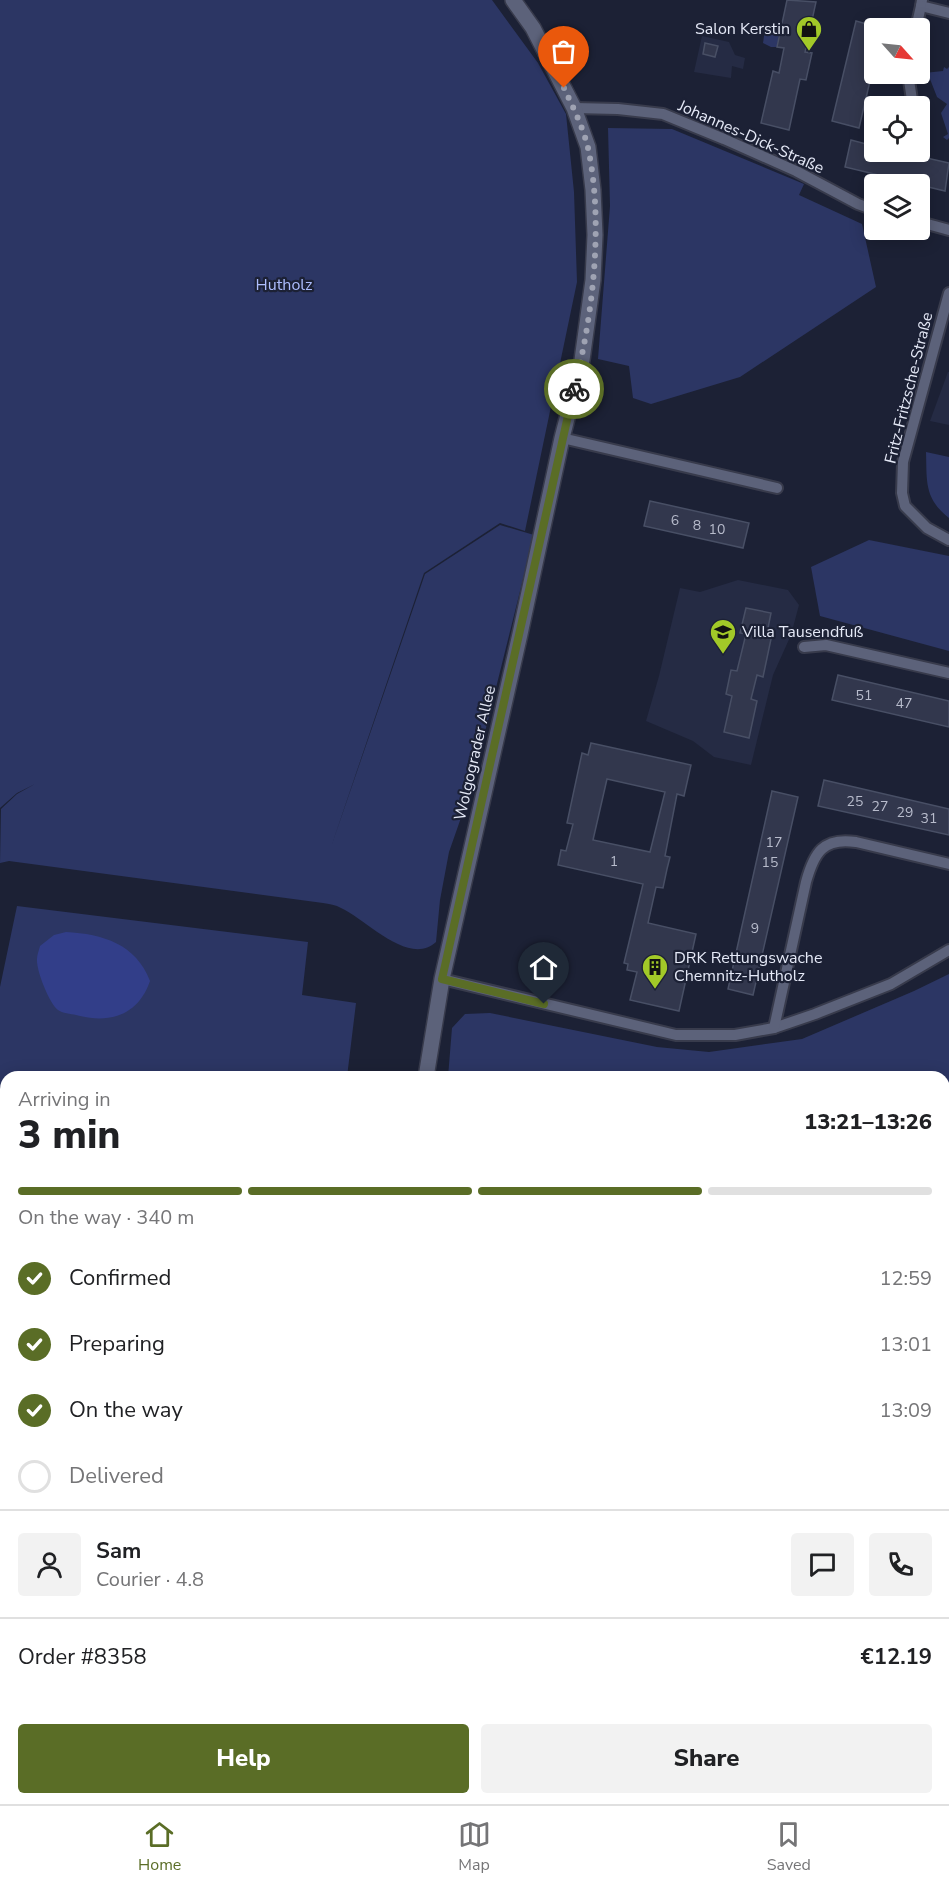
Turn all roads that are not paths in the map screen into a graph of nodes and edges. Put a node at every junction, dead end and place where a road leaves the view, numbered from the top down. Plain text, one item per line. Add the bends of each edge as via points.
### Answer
1 (513, 0) edge
2 (921, 3) edge
3 (949, 13) edge
4 (918, 18) edge
5 (574, 108) junction
6 (864, 206) edge
7 (930, 225) edge
8 (949, 230) edge
9 (949, 293) edge
10 (562, 438) junction
11 (777, 488) dead end
12 (949, 540) edge
13 (804, 647) dead end
14 (949, 673) edge
15 (949, 864) edge
16 (949, 950) edge
17 (442, 979) junction
18 (774, 1028) junction
19 (427, 1071) edge

1 - 5 main road, Wolgograder Allee via 533,28
2 - 3 street
2 - 4 street
5 - 6 street, Johannes-Dick-Straße via 663,114 796,171
5 - 10 main road, Wolgograder Allee via 588,147 595,235 582,360
7 - 8 street
9 - 12 street, Fritz-Fritzsche-Straße via 903,462 902,494 905,506 927,528
10 - 11 street
10 - 17 main road, Wolgograder Allee
13 - 14 street via 826,645
15 - 18 street via 856,842 841,840 824,846 812,860
16 - 18 street via 891,984
17 - 18 street via 676,1035 735,1035
17 - 19 main road, Wolgograder Allee

